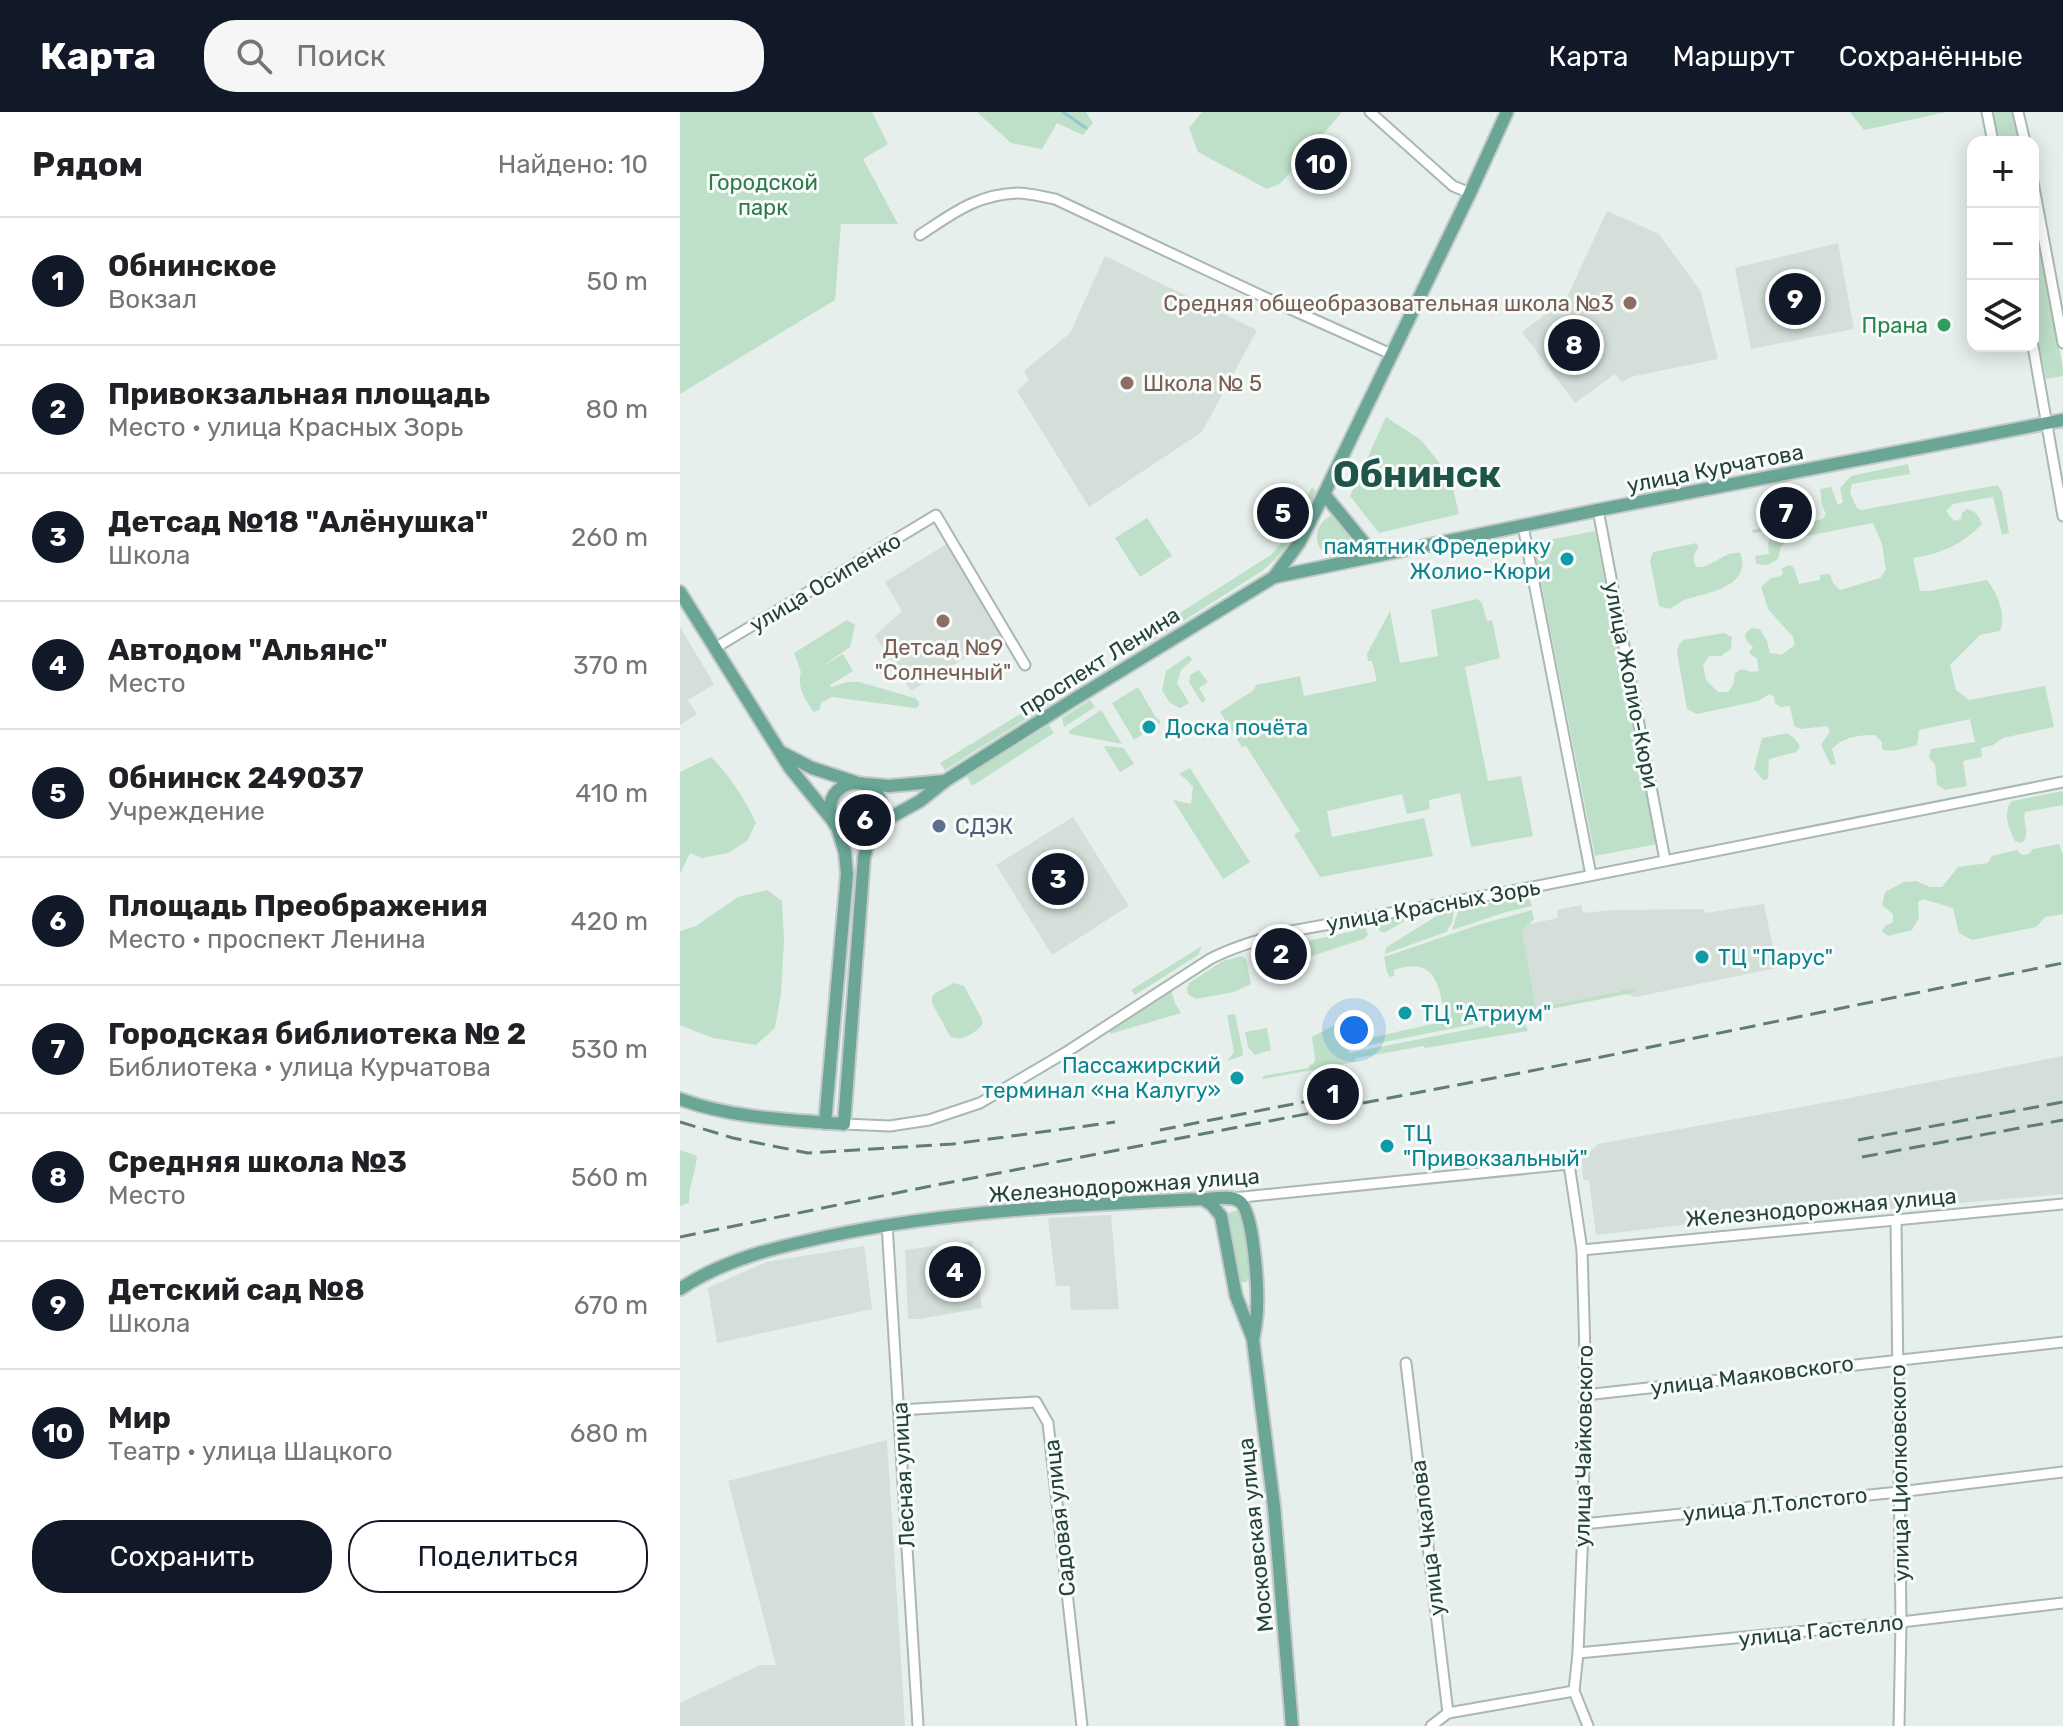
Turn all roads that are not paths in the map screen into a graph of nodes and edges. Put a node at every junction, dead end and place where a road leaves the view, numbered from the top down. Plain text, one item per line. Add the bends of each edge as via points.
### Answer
1 (1370, 112) edge
2 (1507, 112) edge
3 (1987, 112) edge
4 (2018, 112) edge
5 (1992, 136) edge
6 (2024, 136) edge
7 (1470, 193) junction
8 (2038, 208) edge
9 (920, 235) dead end
10 (2063, 343) edge
11 (2034, 352) edge
12 (1391, 354) junction
13 (2063, 420) edge
14 (2047, 424) junction
15 (1324, 494) junction
16 (1598, 510) junction
17 (2063, 516) edge
18 (1523, 526) junction
19 (1374, 555) junction
20 (1274, 577) junction
21 (680, 592) edge
22 (715, 648) junction
23 (1025, 665) dead end
24 (780, 752) junction
25 (945, 781) junction
26 (2063, 782) edge
27 (862, 784) junction
28 (835, 824) junction
29 (873, 828) junction
30 (1665, 860) junction
31 (1591, 875) junction
32 (680, 1099) edge
33 (825, 1123) junction
34 (844, 1124) junction
35 (1569, 1164) joint
36 (1258, 1197) junction
37 (1233, 1198) junction
38 (1203, 1199) junction
39 (2063, 1204) edge
40 (1247, 1212) junction
41 (1221, 1216) junction
42 (1896, 1220) junction
43 (887, 1224) junction
44 (1582, 1250) junction
45 (1256, 1277) junction
46 (1234, 1284) junction
47 (683, 1285) edge
48 (1253, 1340) junction
49 (2063, 1342) edge
50 (1898, 1359) junction
51 (1406, 1363) dead end
52 (1585, 1395) junction
53 (899, 1410) junction
54 (2063, 1472) edge
55 (1899, 1492) junction
56 (1583, 1524) junction
57 (2063, 1603) edge
58 (1901, 1622) junction
59 (1578, 1653) junction
60 (1574, 1691) junction
61 (1448, 1713) junction
62 (918, 1726) edge
63 (1082, 1726) edge
64 (1292, 1726) edge
65 (1431, 1726) edge
66 (1588, 1726) edge
67 (1899, 1726) edge

1 - 7 street via 1453,186
2 - 7 main road
3 - 5 street
4 - 6 street
7 - 12 main road
8 - 10 street
9 - 12 street via 967,204 990,196 1020,193 1055,199
11 - 14 street
12 - 15 main road
13 - 14 main road, улица Курчатова
14 - 16 main road, улица Курчатова
14 - 17 street
15 - 19 main road
15 - 20 main road
16 - 18 main road, улица Курчатова
16 - 30 street, улица Жолио-Кюри
18 - 19 main road, улица Курчатова
18 - 31 street
19 - 20 main road, улица Курчатова
20 - 25 main road, проспект Ленина
21 - 22 main road
22 - 23 street, улица Осипенко via 936,515
22 - 24 main road
24 - 27 main road, проспект Ленина
24 - 28 main road
25 - 27 main road, проспект Ленина
25 - 29 main road, проспект Ленина
26 - 30 street, улица Красных Зорь
27 - 28 main road via 841,787 833,797
27 - 29 main road via 881,803
28 - 29 main road via 853,835
28 - 33 main road via 847,874
29 - 34 main road via 864,858
30 - 31 street, улица Красных Зорь
31 - 34 street, улица Красных Зорь via 1286,932 1236,947 980,1103 929,1120 890,1126
32 - 33 main road via 705,1109
33 - 34 main road
35 - 36 street, Железнодорожная улица
35 - 44 street, улица Чайковского
36 - 37 street, Железнодорожная улица
36 - 40 street
37 - 38 main road, Железнодорожная улица
37 - 40 main road
37 - 41 main road
38 - 41 main road
38 - 43 main road, Железнодорожная улица via 1011,1210
39 - 42 street, Железнодорожная улица
40 - 45 main road, Московская улица
41 - 46 main road, Московская улица
42 - 44 street, Железнодорожная улица
42 - 50 street, улица Циолковского
43 - 47 main road, Железнодорожная улица via 757,1253
43 - 53 street, Лесная улица
44 - 52 street, улица Чайковского
45 - 46 main road via 1247,1287
45 - 48 main road, Московская улица
46 - 48 main road, Московская улица
48 - 64 main road, Московская улица via 1274,1506
49 - 50 street, улица Маяковского
50 - 52 street, улица Маяковского
50 - 55 street, улица Циолковского
51 - 61 street, улица Чкалова
52 - 56 street, улица Чайковского
53 - 62 street, Лесная улица
53 - 63 street, Садовая улица via 1036,1402 1048,1423
54 - 55 street, улица Л.Толстого
55 - 56 street, улица Л.Толстого
55 - 58 street, улица Циолковского
56 - 59 street, улица Чайковского
57 - 58 street, улица Гастелло
58 - 59 street, улица Гастелло
58 - 67 street, улица Циолковского
59 - 60 street, улица Чайковского
60 - 61 street
60 - 66 street, улица Чайковского
61 - 65 street

